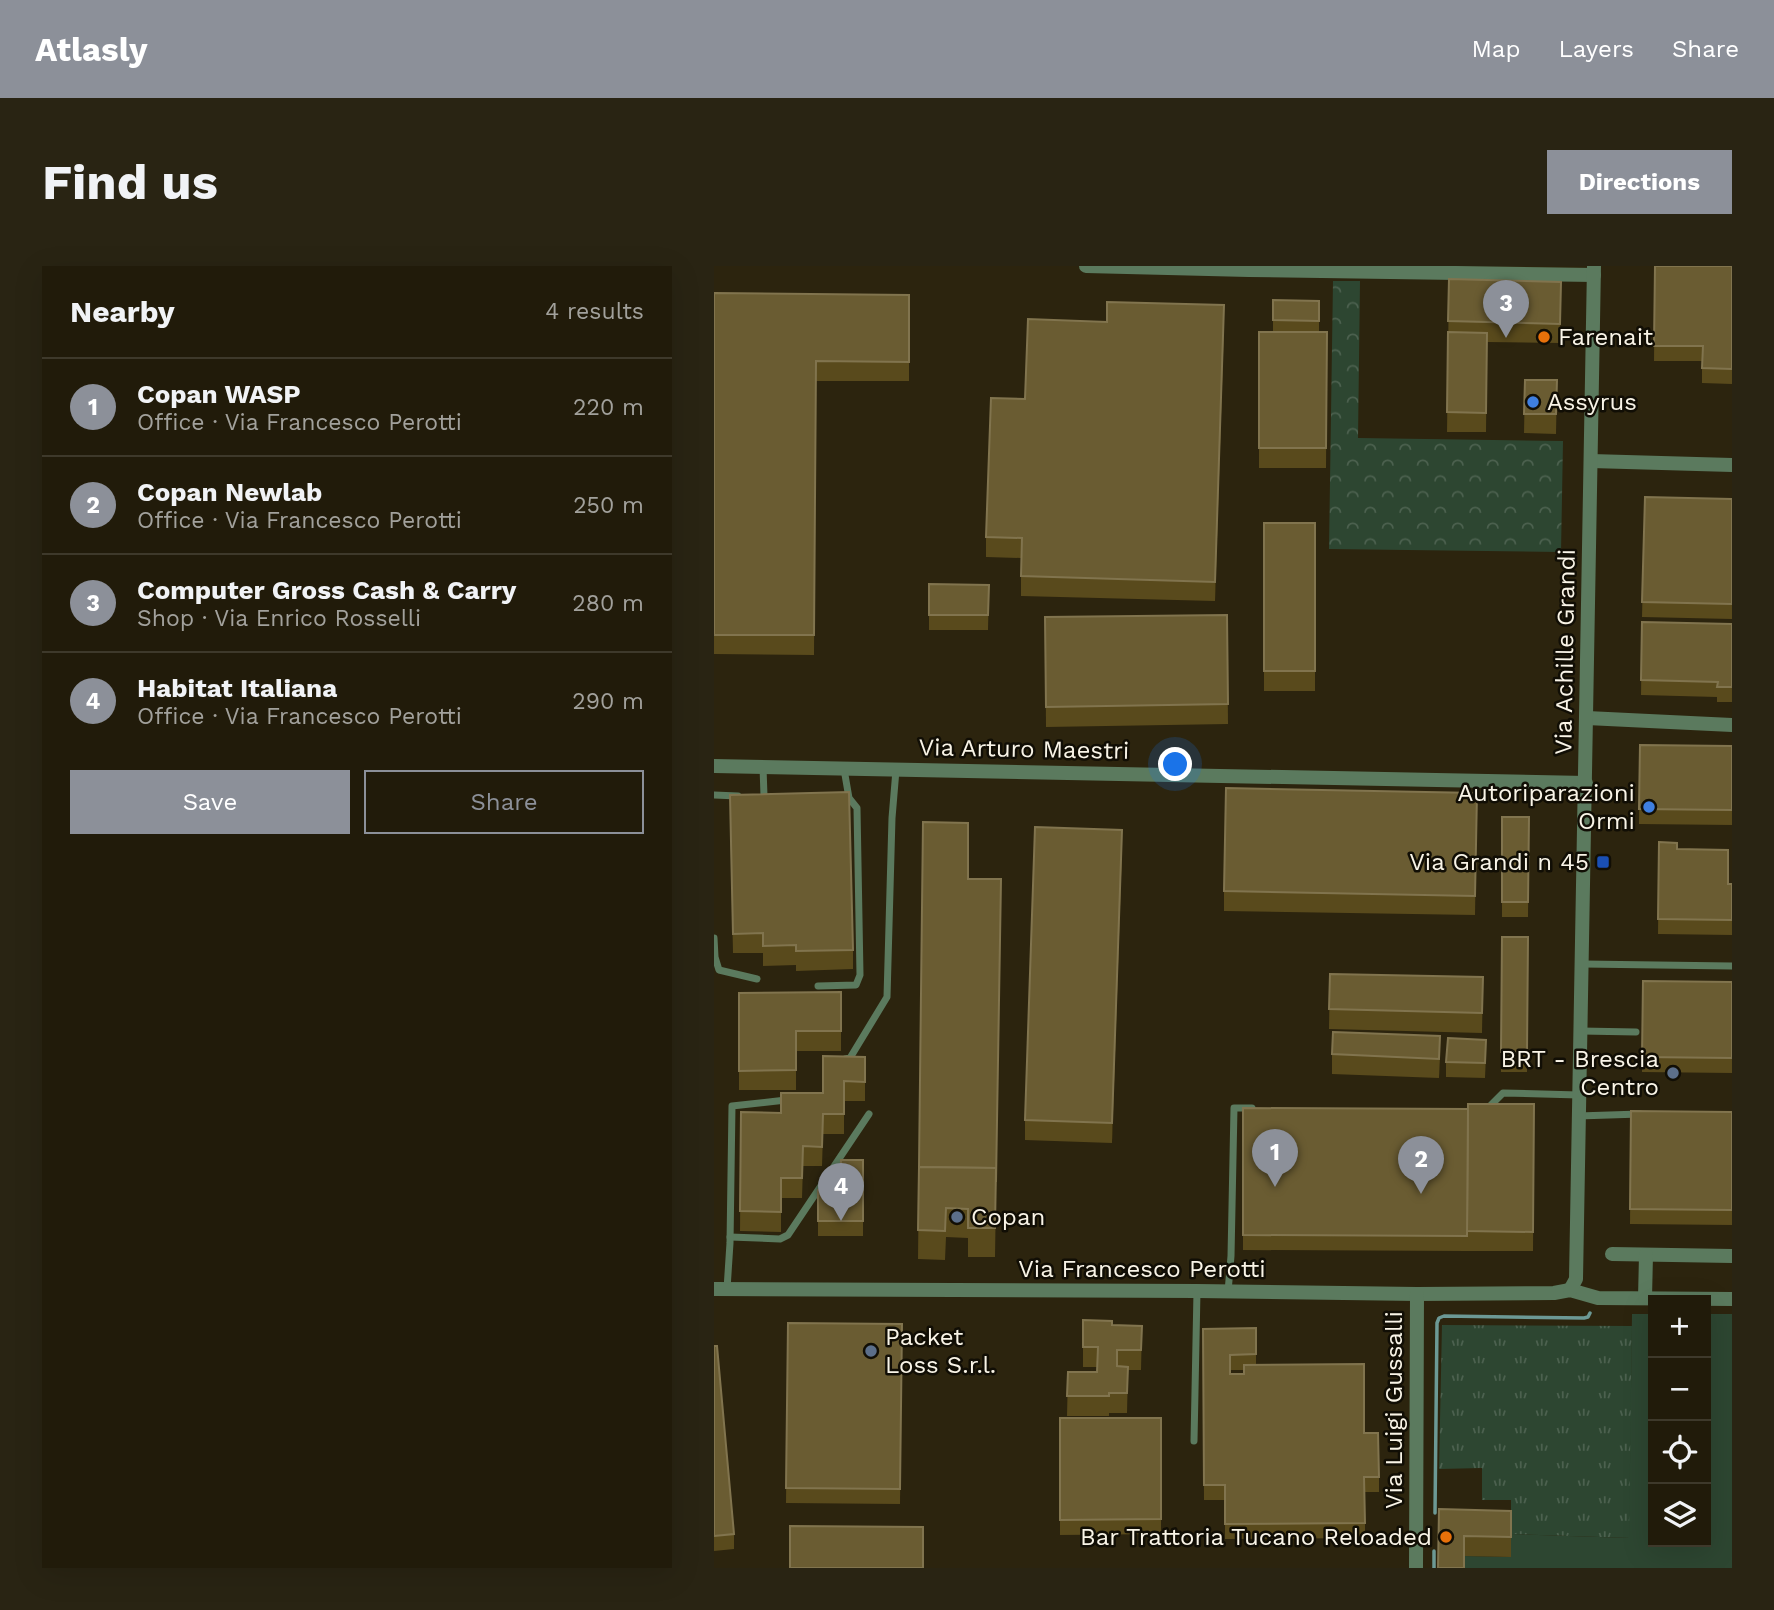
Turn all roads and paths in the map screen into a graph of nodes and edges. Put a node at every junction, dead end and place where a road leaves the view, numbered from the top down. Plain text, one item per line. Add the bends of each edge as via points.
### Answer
1 (1086, 266) edge
2 (1594, 270) edge
3 (1591, 461) junction
4 (1732, 465) edge
5 (1587, 718) junction
6 (1732, 725) edge
7 (714, 766) edge
8 (763, 767) junction
9 (844, 769) junction
10 (896, 770) junction
11 (1586, 783) junction
12 (714, 795) edge
13 (764, 796) junction
14 (776, 796) edge
15 (837, 798) edge
16 (849, 798) junction
17 (714, 938) edge
18 (1583, 964) junction
19 (1732, 966) edge
20 (757, 979) dead end
21 (818, 986) dead end
22 (1581, 1031) junction
23 (1636, 1032) dead end
24 (838, 1059) edge
25 (1580, 1095) junction
26 (786, 1100) edge
27 (1262, 1108) edge
28 (1483, 1113) edge
29 (869, 1114) dead end
30 (1651, 1114) edge
31 (1578, 1116) junction
32 (730, 1237) junction
33 (1612, 1254) dead end
34 (1646, 1255) junction
35 (1732, 1256) edge
36 (720, 1289) edge
37 (1570, 1290) junction
38 (1197, 1291) junction
39 (1228, 1292) junction
40 (1417, 1294) junction
41 (1646, 1298) junction
42 (1732, 1298) edge
43 (1194, 1441) dead end
44 (1416, 1568) edge

1 - 2 street
2 - 3 street, Via Achille Grandi
3 - 4 street
3 - 5 street, Via Achille Grandi
5 - 6 street
5 - 11 street, Via Achille Grandi
7 - 8 street, Via Arturo Maestri
8 - 9 street, Via Arturo Maestri
8 - 13 lane
9 - 10 street, Via Arturo Maestri
9 - 16 lane
10 - 11 street, Via Arturo Maestri
10 - 24 lane via 887,997 850,1058
11 - 18 street, Via Achille Grandi
12 - 13 lane
13 - 14 lane
15 - 16 lane
16 - 21 lane via 857,808 860,975 856,985
17 - 20 lane via 719,970
18 - 19 lane
18 - 22 street, Via Achille Grandi
22 - 23 lane
22 - 25 street, Via Achille Grandi
25 - 28 lane via 1503,1093
25 - 31 street, Via Achille Grandi
26 - 32 lane via 732,1106
27 - 39 lane via 1234,1108
29 - 32 lane via 788,1235 780,1239
30 - 31 lane
31 - 37 street, Via Achille Grandi via 1576,1279
32 - 36 lane
33 - 34 street
34 - 35 street
34 - 41 street
36 - 38 street, Via Francesco Perotti
37 - 40 street, Via Francesco Perotti
37 - 41 street, Via Francesco Perotti via 1598,1297
38 - 39 street, Via Francesco Perotti
38 - 43 lane
39 - 40 street, Via Francesco Perotti
40 - 44 street, Via Luigi Gussalli
41 - 42 street, Via Francesco Perotti

